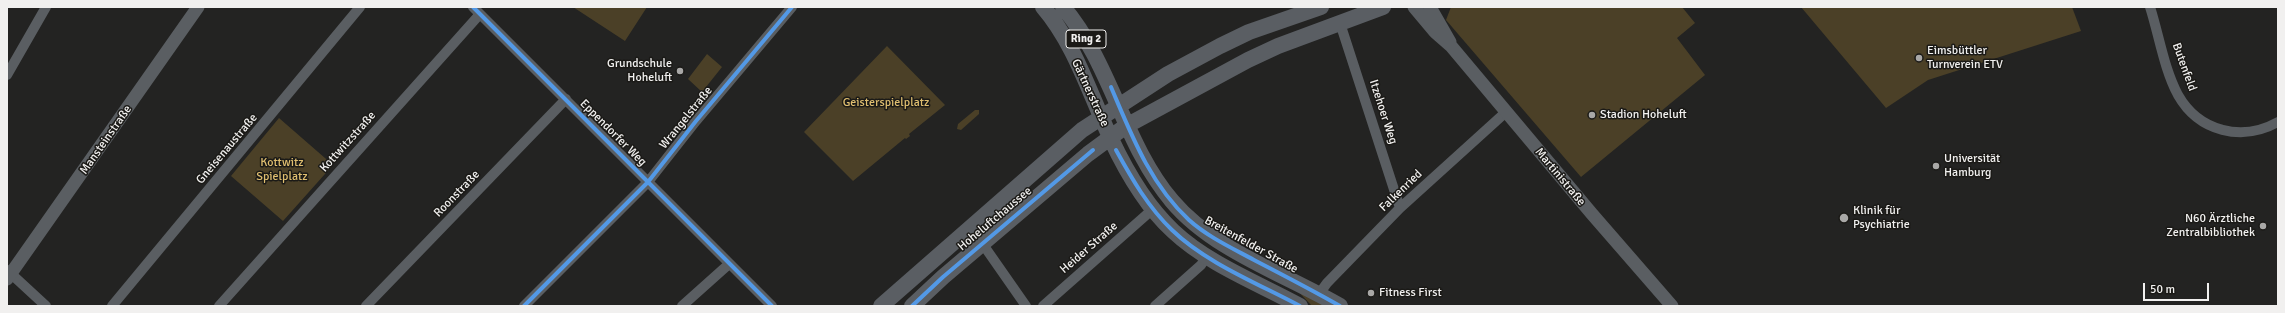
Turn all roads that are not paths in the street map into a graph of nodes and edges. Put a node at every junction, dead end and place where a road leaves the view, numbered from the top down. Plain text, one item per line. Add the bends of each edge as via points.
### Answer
1 (46, 7) edge
2 (198, 7) edge
3 (360, 7) edge
4 (792, 7) edge
5 (1043, 7) edge
6 (1063, 7) edge
7 (1321, 7) edge
8 (1383, 7) edge
9 (1414, 7) edge
10 (1430, 7) edge
11 (2150, 7) edge
12 (477, 10) edge
13 (1340, 23) junction
14 (1451, 46) junction
15 (7, 75) edge
16 (566, 99) junction
17 (1119, 106) junction
18 (1506, 112) junction
19 (1102, 118) junction
20 (2278, 122) edge
21 (1126, 126) junction
22 (1110, 138) junction
23 (648, 182) junction
24 (1400, 208) junction
25 (1153, 209) junction
26 (982, 243) junction
27 (1207, 256) junction
28 (729, 264) junction
29 (9, 274) edge
30 (1319, 294) junction
31 (46, 306) edge
32 (112, 306) edge
33 (219, 306) edge
34 (366, 306) edge
35 (524, 306) edge
36 (682, 306) edge
37 (772, 306) edge
38 (881, 306) edge
39 (912, 306) edge
40 (1026, 306) edge
41 (1043, 306) edge
42 (1155, 306) edge
43 (1300, 306) edge
44 (1340, 306) edge
45 (1672, 306) edge

1 - 15 street
2 - 29 street, Mansteinstraße
3 - 32 street, Gneisenaustraße
4 - 23 street, Wrangelstraße
5 - 19 main road, Gärtnerstraße / Ring 2 via 1066,42
6 - 17 main road, Gärtnerstraße / Ring 2 via 1087,41
7 - 17 main road, Hoheluftchaussee via 1232,40 1168,74
8 - 13 main road, Hoheluftchaussee
9 - 14 street, Martinistraße
10 - 14 street, Martinistraße
11 - 20 street, Butenfeld via 2178,94 2199,120 2220,130 2239,133 2262,130
12 - 16 street, Eppendorfer Weg
12 - 33 street, Kottwitzstraße
13 - 21 main road, Hoheluftchaussee via 1292,39 1248,60
13 - 24 street, Itzehoer Weg
14 - 18 street, Martinistraße
16 - 23 street, Eppendorfer Weg
16 - 34 street, Roonstraße
17 - 19 main road, Hoheluftchaussee
17 - 21 main road, Gärtnerstraße / Ring 2
18 - 24 street, Falkenried
18 - 45 street, Martinistraße
19 - 22 main road, Gärtnerstraße / Ring 2
19 - 38 main road, Hoheluftchaussee via 1082,130
21 - 22 main road, Hoheluftchaussee
21 - 30 main road, Breitenfelder Straße / Ring 2 via 1162,189 1190,220 1233,249
22 - 25 main road, Ring 2 via 1130,175
22 - 26 main road, Hoheluftchaussee
23 - 28 street, Eppendorfer Weg
23 - 35 street, Wrangelstraße
24 - 30 street, Falkenried via 1327,282
25 - 27 main road, Ring 2 via 1172,230
25 - 41 street, Heider Straße
26 - 39 main road, Hoheluftchaussee
26 - 40 street
27 - 42 street via 1201,265
27 - 43 main road, Ring 2
28 - 36 street
28 - 37 street, Eppendorfer Weg
29 - 31 street
30 - 44 main road, Breitenfelder Straße / Ring 2

